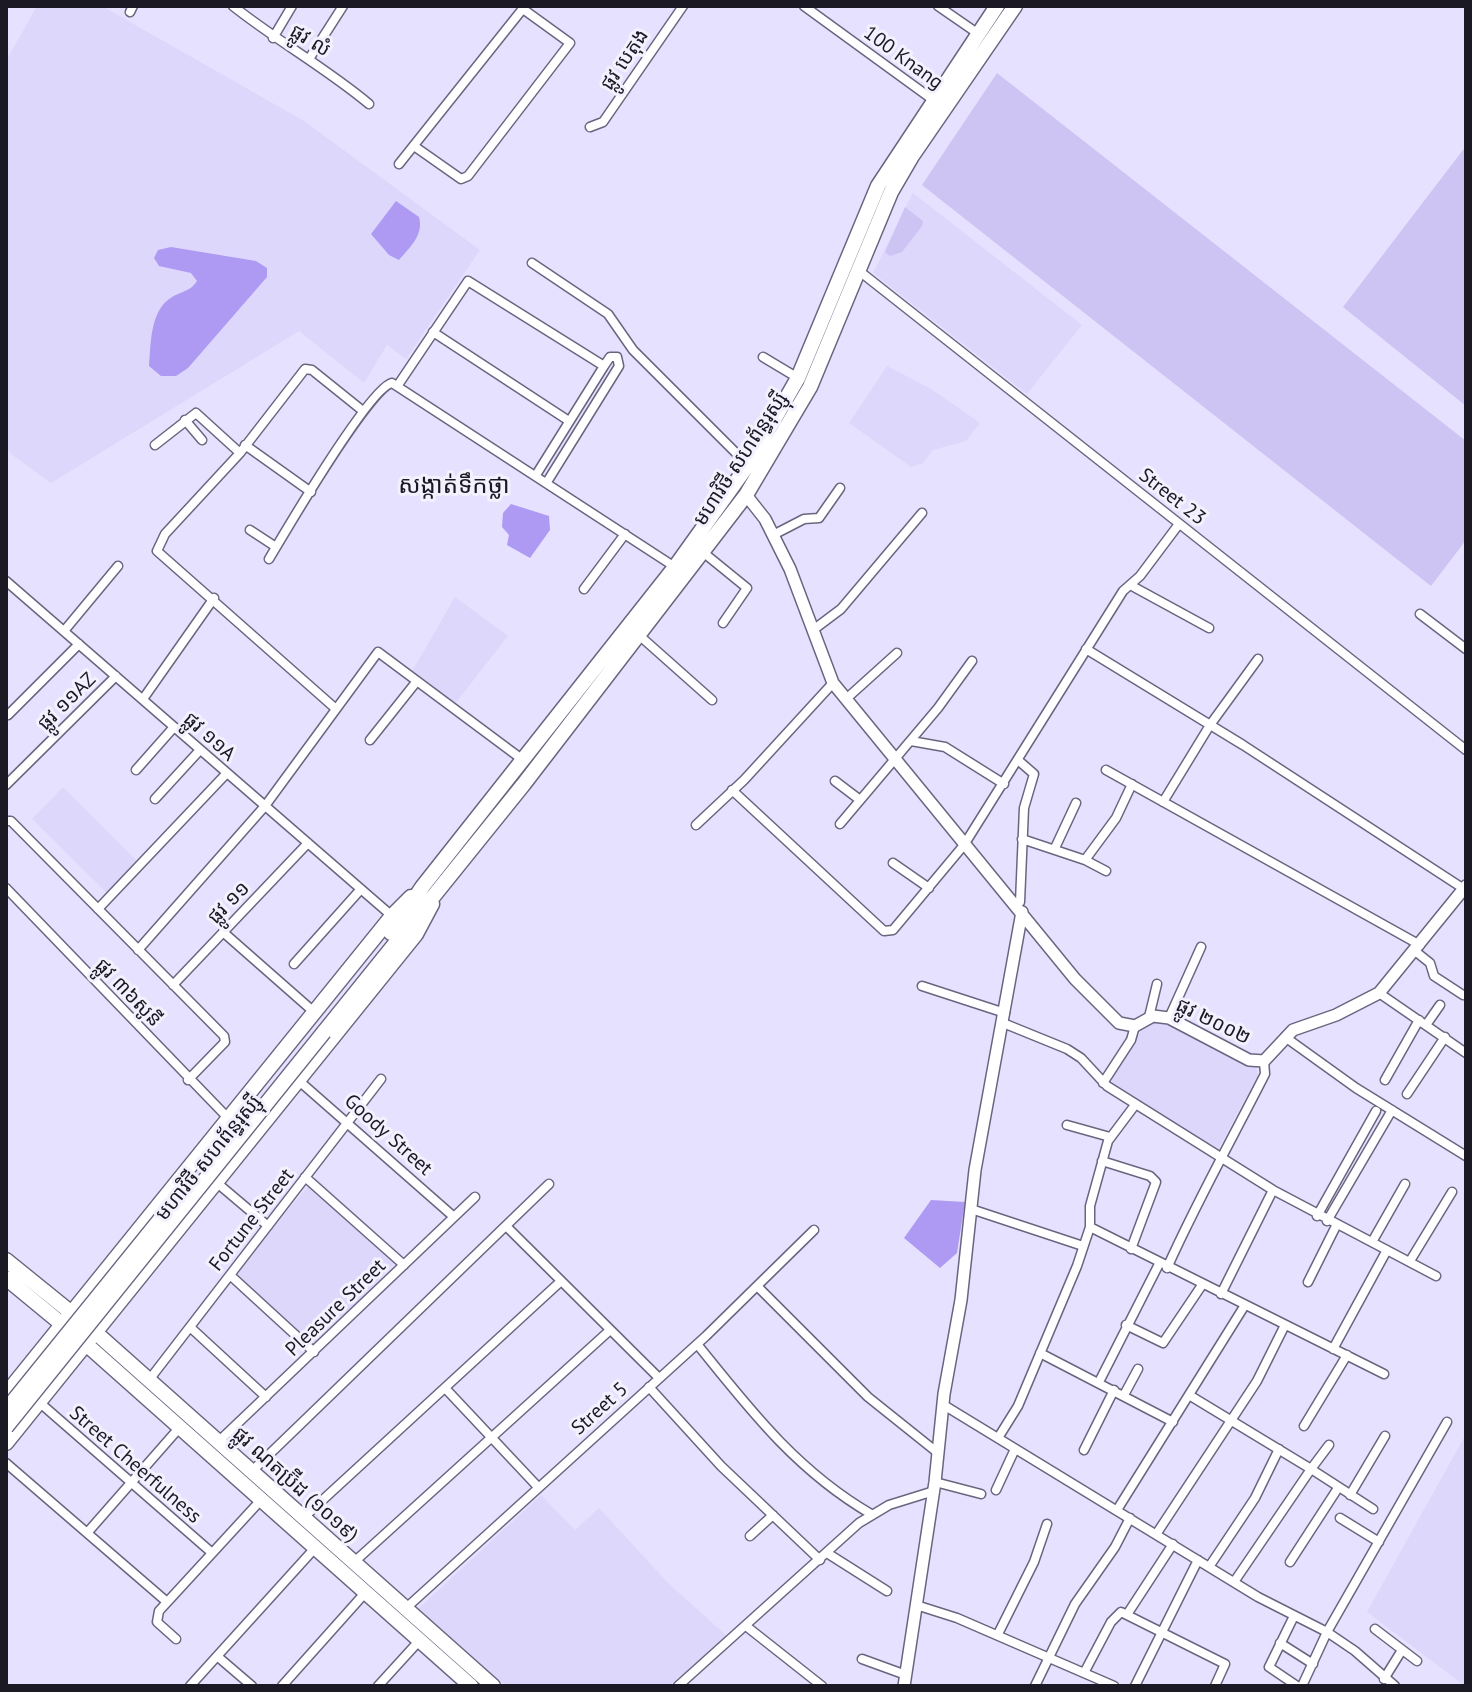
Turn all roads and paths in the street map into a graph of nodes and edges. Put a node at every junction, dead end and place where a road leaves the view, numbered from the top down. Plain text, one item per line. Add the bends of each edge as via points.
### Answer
1 (233, 6) edge
2 (292, 6) edge
3 (343, 6) edge
4 (683, 6) edge
5 (804, 6) edge
6 (940, 6) edge
7 (997, 6) edge
8 (1015, 6) edge
9 (524, 7) edge
10 (273, 38) junction
11 (982, 42) junction
12 (309, 59) junction
13 (369, 104) dead end
14 (938, 104) junction
15 (590, 127) dead end
16 (414, 146) junction
17 (399, 164) dead end
18 (532, 263) dead end
19 (858, 270) junction
20 (433, 332) junction
21 (763, 357) dead end
22 (604, 366) junction
23 (798, 378) junction
24 (398, 385) junction
25 (363, 411) junction
26 (185, 420) junction
27 (569, 421) junction
28 (202, 440) dead end
29 (155, 445) dead end
30 (243, 449) junction
31 (748, 465) junction
32 (536, 475) junction
33 (547, 482) junction
34 (840, 488) dead end
35 (311, 492) junction
36 (746, 495) junction
37 (922, 513) dead end
38 (1179, 524) junction
39 (250, 530) dead end
40 (625, 534) junction
41 (773, 535) junction
42 (276, 547) junction
43 (704, 553) junction
44 (269, 559) dead end
45 (118, 566) dead end
46 (681, 571) junction
47 (6, 581) edge
48 (1132, 586) junction
49 (15, 589) junction
50 (584, 589) dead end
51 (6, 598) edge
52 (214, 598) junction
53 (1420, 614) dead end
54 (723, 623) dead end
55 (1209, 628) dead end
56 (813, 630) junction
57 (64, 631) junction
58 (640, 636) junction
59 (79, 644) junction
60 (1086, 649) junction
61 (1466, 649) edge
62 (897, 653) dead end
63 (1258, 659) dead end
64 (972, 661) dead end
65 (116, 676) junction
66 (417, 681) junction
67 (833, 683) junction
68 (143, 699) junction
69 (846, 699) junction
70 (712, 700) dead end
71 (336, 709) junction
72 (8, 715) edge
73 (1210, 725) junction
74 (174, 727) junction
75 (370, 740) dead end
76 (911, 741) junction
77 (200, 750) junction
78 (1466, 750) edge
79 (895, 758) junction
80 (524, 760) junction
81 (1019, 761) junction
82 (136, 770) dead end
83 (1106, 770) dead end
84 (226, 774) junction
85 (835, 781) dead end
86 (1004, 784) junction
87 (1132, 784) junction
88 (6, 785) edge
89 (732, 790) junction
90 (155, 799) dead end
91 (860, 800) junction
92 (1163, 802) junction
93 (1076, 803) dead end
94 (265, 806) junction
95 (6, 821) edge
96 (840, 824) dead end
97 (696, 825) dead end
98 (1022, 839) junction
99 (308, 843) junction
100 (964, 845) junction
101 (1055, 848) junction
102 (1085, 860) junction
103 (893, 863) dead end
104 (1106, 871) dead end
105 (423, 886) junction
106 (6, 888) edge
107 (929, 888) junction
108 (1465, 888) edge
109 (361, 889) junction
110 (437, 895) junction
111 (98, 909) junction
112 (1019, 909) junction
113 (392, 916) junction
114 (223, 932) junction
115 (1201, 947) dead end
116 (1418, 948) junction
117 (138, 950) junction
118 (294, 964) dead end
119 (1157, 984) dead end
120 (173, 985) junction
121 (922, 986) dead end
122 (1379, 993) junction
123 (1463, 995) dead end
124 (1440, 1005) dead end
125 (1149, 1017) junction
126 (1004, 1018) junction
127 (1169, 1018) junction
128 (1423, 1022) junction
129 (318, 1023) junction
130 (1135, 1026) junction
131 (1285, 1037) junction
132 (1445, 1037) junction
133 (1466, 1053) edge
134 (1264, 1061) junction
135 (381, 1079) dead end
136 (188, 1080) junction
137 (298, 1080) junction
138 (1385, 1080) dead end
139 (1103, 1083) junction
140 (1407, 1094) dead end
141 (1135, 1105) junction
142 (1392, 1110) junction
143 (1376, 1111) dead end
144 (228, 1118) junction
145 (349, 1121) junction
146 (1067, 1125) dead end
147 (1110, 1137) junction
148 (1466, 1156) edge
149 (1220, 1157) junction
150 (1102, 1161) junction
151 (185, 1172) junction
152 (305, 1177) junction
153 (549, 1184) dead end
154 (1405, 1184) dead end
155 (212, 1187) junction
156 (1273, 1190) junction
157 (1452, 1192) dead end
158 (475, 1197) dead end
159 (971, 1209) junction
160 (1317, 1216) junction
161 (454, 1217) junction
162 (1331, 1223) junction
163 (268, 1226) junction
164 (507, 1227) junction
165 (1090, 1227) junction
166 (814, 1230) dead end
167 (1372, 1242) junction
168 (1083, 1246) junction
169 (1131, 1249) junction
170 (1387, 1250) junction
171 (6, 1260) edge
172 (1410, 1261) junction
173 (404, 1265) junction
174 (1163, 1266) junction
175 (230, 1275) junction
176 (1436, 1276) dead end
177 (6, 1278) edge
178 (560, 1282) junction
179 (1308, 1282) dead end
180 (1202, 1285) junction
181 (757, 1286) junction
182 (1221, 1294) junction
183 (1245, 1305) junction
184 (67, 1319) junction
185 (1126, 1325) junction
186 (1285, 1325) junction
187 (190, 1327) junction
188 (609, 1331) junction
189 (90, 1338) junction
190 (697, 1344) junction
191 (1333, 1349) junction
192 (314, 1352) junction
193 (1040, 1353) junction
194 (1347, 1355) junction
195 (1138, 1369) dead end
196 (1384, 1374) dead end
197 (659, 1378) junction
198 (149, 1380) junction
199 (1099, 1382) junction
200 (649, 1387) junction
201 (445, 1388) junction
202 (1114, 1390) junction
203 (6, 1394) edge
204 (1124, 1395) junction
205 (1189, 1395) junction
206 (266, 1397) junction
207 (39, 1402) junction
208 (942, 1404) junction
209 (6, 1410) edge
210 (1232, 1421) junction
211 (1173, 1422) junction
212 (1447, 1422) dead end
213 (1304, 1426) dead end
214 (6, 1427) edge
215 (180, 1427) junction
216 (1385, 1436) dead end
217 (491, 1437) junction
218 (998, 1438) junction
219 (6, 1443) edge
220 (218, 1443) junction
221 (1329, 1445) dead end
222 (1015, 1449) junction
223 (1279, 1449) junction
224 (1084, 1450) dead end
225 (938, 1453) junction
226 (6, 1463) edge
227 (1311, 1469) junction
228 (251, 1472) junction
229 (129, 1483) junction
230 (538, 1487) junction
231 (934, 1487) junction
232 (1338, 1488) junction
233 (996, 1490) dead end
234 (981, 1494) dead end
235 (1350, 1495) junction
236 (261, 1500) junction
237 (1373, 1509) dead end
238 (1117, 1510) junction
239 (871, 1514) junction
240 (773, 1515) junction
241 (303, 1518) junction
242 (1130, 1518) junction
243 (1340, 1518) dead end
244 (1047, 1524) dead end
245 (87, 1533) junction
246 (1157, 1533) junction
247 (750, 1536) dead end
248 (1379, 1542) junction
249 (1173, 1544) junction
250 (315, 1548) junction
251 (211, 1552) junction
252 (824, 1556) junction
253 (1198, 1560) junction
254 (1290, 1562) dead end
255 (353, 1563) junction
256 (1209, 1567) junction
257 (1234, 1582) junction
258 (887, 1591) dead end
259 (365, 1593) junction
260 (167, 1602) junction
261 (916, 1605) junction
262 (405, 1609) junction
263 (1128, 1613) junction
264 (1294, 1616) junction
265 (746, 1626) junction
266 (1375, 1629) dead end
267 (1160, 1631) junction
268 (1327, 1632) junction
269 (998, 1634) junction
270 (176, 1639) dead end
271 (419, 1641) junction
272 (1280, 1643) junction
273 (1402, 1650) junction
274 (217, 1656) junction
275 (1047, 1658) junction
276 (862, 1659) dead end
277 (1417, 1661) dead end
278 (1313, 1664) junction
279 (1084, 1673) junction
280 (1384, 1679) junction
281 (905, 1680) edge
282 (682, 1685) edge
283 (190, 1686) edge
284 (252, 1686) edge
285 (282, 1686) edge
286 (378, 1686) edge
287 (471, 1686) edge
288 (493, 1686) edge
289 (822, 1686) edge
290 (1035, 1686) edge
291 (1114, 1686) edge
292 (1135, 1686) edge
293 (1215, 1686) edge
294 (1300, 1686) edge
295 (1395, 1686) edge

1 - 10 street, ផ្លូវ លំ
2 - 10 street
3 - 12 street
4 - 15 street, ផ្លូវ បេតុង via 603,122
5 - 14 street, 100 Knang
6 - 11 street
7 - 11 main road, មហាវិថី សហព័ន្ធរុស្ស៊ី
8 - 11 main road, មហាវិថី សហព័ន្ធរុស្ស៊ី
9 - 16 street
9 - 16 street via 570,43 468,176 461,179
10 - 12 street, ផ្លូវ លំ
11 - 14 main road, មហាវិថី សហព័ន្ធរុស្ស៊ី
12 - 13 street, ផ្លូវ លំ
14 - 19 main road, មហាវិថី សហព័ន្ធរុស្ស៊ី via 891,192
14 - 23 main road, មហាវិថី សហព័ន្ធរុស្ស៊ី via 878,186
16 - 17 street
18 - 31 street via 608,314 633,350
19 - 36 main road, មហាវិថី សហព័ន្ធរុស្ស៊ី via 810,387
19 - 38 street, Street 23
20 - 22 street via 468,281
20 - 24 street
20 - 27 street
21 - 23 street
22 - 27 street
22 - 33 street via 610,357 620,360
23 - 31 main road, មហាវិថី សហព័ន្ធរុស្ស៊ី
24 - 25 street via 382,386
24 - 32 street
25 - 30 street via 309,367
25 - 35 street
26 - 28 street
26 - 29 street
26 - 30 street via 196,413
27 - 32 street
30 - 35 street
30 - 52 street via 165,534 157,551
31 - 46 main road, មហាវិថី សហព័ន្ធរុស្ស៊ី
32 - 33 street
33 - 40 street
34 - 41 street via 819,518 804,519
35 - 42 street
36 - 41 street
36 - 43 main road, មហាវិថី សហព័ន្ធរុស្ស៊ី
37 - 56 street via 841,609
38 - 48 street
38 - 78 street, Street 23
39 - 42 street
40 - 46 street
40 - 50 street
41 - 56 street
42 - 44 street
43 - 46 main road, មហាវិថី សហព័ន្ធរុស្ស៊ី
43 - 54 street via 747,588
45 - 57 street
46 - 58 main road, មហាវិថី សហព័ន្ធរុស្ស៊ី
46 - 80 main road, មហាវិថី សហព័ន្ធរុស្ស៊ី
47 - 49 street, ផ្លូវ ១១A
48 - 55 street
48 - 60 street via 1123,591
49 - 51 street
49 - 57 street, ផ្លូវ ១១A
52 - 68 street
52 - 71 street
53 - 61 street
56 - 67 street
57 - 59 street, ផ្លូវ ១១A
58 - 70 street
58 - 110 main road, មហាវិថី សហព័ន្ធរុស្ស៊ី
59 - 65 street, ផ្លូវ ១១A
59 - 72 street
60 - 73 street
60 - 81 street
62 - 69 street
63 - 73 street
64 - 76 street
65 - 68 street, ផ្លូវ ១១A
65 - 88 street, ផ្លូវ ១១AZ
66 - 71 street via 378,652
66 - 75 street
66 - 80 street
67 - 69 street
67 - 89 street
68 - 74 street, ផ្លូវ ១១A
69 - 79 street
71 - 94 street
73 - 92 street
73 - 108 street
74 - 77 street, ផ្លូវ ១១A
74 - 82 street
76 - 79 street
76 - 86 street via 945,747
77 - 84 street, ផ្លូវ ១១A
77 - 90 street
79 - 91 street
79 - 100 street
80 - 105 main road, មហាវិថី សហព័ន្ធរុស្ស៊ី
81 - 86 street
81 - 98 street via 1034,774
83 - 87 street
84 - 94 street, ផ្លូវ ១១A
84 - 111 street
85 - 91 street
86 - 100 street
87 - 92 street
87 - 102 street via 1116,818
89 - 97 street
89 - 107 street via 884,931 893,930
91 - 96 street
92 - 116 street
93 - 101 street
94 - 99 street, ផ្លូវ ១១A
94 - 117 street
95 - 111 street, ផ្លូវ ៣៦សូនី
98 - 101 street
98 - 112 street
99 - 109 street, ផ្លូវ ១១A
99 - 114 street, ផ្លូវ ១១
100 - 107 street
100 - 112 street
101 - 102 street
102 - 104 street
103 - 107 street
105 - 113 main road, មហាវិថី សហព័ន្ធរុស្ស៊ី
105 - 129 main road, មហាវិថី សហព័ន្ធរុស្ស៊ី via 399,924
106 - 136 street, ផ្លូវ ៣៦សូនី
108 - 116 street, ផ្លូវ ២០០២
109 - 113 street, ផ្លូវ ១១A
109 - 118 street
110 - 129 main road, មហាវិថី សហព័ន្ធរុស្ស៊ី
110 - 137 main road, មហាវិថី សហព័ន្ធរុស្ស៊ី via 416,934
111 - 117 street, ផ្លូវ ៣៦សូនី
112 - 126 street
112 - 130 street via 1105,1013
113 - 129 main road, មហាវិថី សហព័ន្ធរុស្ស៊ី
114 - 120 street, ផ្លូវ ១១
114 - 129 street
115 - 127 street
116 - 122 street, ផ្លូវ ២០០២
116 - 123 street via 1434,976
117 - 120 street, ផ្លូវ ៣៦សូនី
119 - 125 street
120 - 136 street, ផ្លូវ ៣៦សូនី via 225,1039
121 - 126 street
122 - 128 street
122 - 131 street, ផ្លូវ ២០០២
124 - 128 street
125 - 127 street, ផ្លូវ ២០០២
125 - 130 street, ផ្លូវ ២០០២
126 - 139 street via 1067,1049
126 - 159 street
127 - 134 street, ផ្លូវ ២០០២ via 1249,1060
128 - 132 street
128 - 138 street
129 - 144 main road, មហាវិថី សហព័ន្ធរុស្ស៊ី
129 - 209 main road, bridge
129 - 214 main road, bridge
130 - 139 street
131 - 134 street, ផ្លូវ ២០០២
131 - 142 street
132 - 133 street
132 - 140 street
134 - 149 street via 1265,1074
135 - 145 street, Fortune Street
136 - 144 street, ផ្លូវ ៣៦សូនី
137 - 145 street, Goody Street
137 - 155 main road, មហាវិថី សហព័ន្ធរុស្ស៊ី
139 - 141 street
141 - 147 street
141 - 149 street
142 - 148 street
142 - 162 street
143 - 160 street
144 - 151 main road, មហាវិថី សហព័ន្ធរុស្ស៊ី
145 - 152 street, Fortune Street
145 - 161 street, Goody Street
146 - 147 street
147 - 150 street
149 - 156 street
149 - 174 street
150 - 165 street
150 - 169 street via 1156,1182
151 - 155 main road via 189,1190
151 - 184 main road, មហាវិថី សហព័ន្ធរុស្ស៊ី
152 - 163 street, Fortune Street
152 - 173 street
153 - 164 street
154 - 167 street
155 - 163 street
155 - 189 main road, មហាវិថី សហព័ន្ធរុស្ស៊ី
156 - 160 street
156 - 182 street
157 - 172 street
158 - 161 street, Pleasure Street
159 - 168 street
159 - 208 street
160 - 162 street
161 - 173 street, Pleasure Street
162 - 167 street
162 - 179 street
163 - 175 street, Fortune Street
164 - 178 street
164 - 228 street
165 - 168 street
165 - 169 street
166 - 181 street, Street 5
167 - 170 street
168 - 193 street
169 - 174 street
170 - 172 street
170 - 191 street
171 - 184 main road
172 - 176 street
173 - 192 street, Pleasure Street
174 - 180 street
174 - 185 street
175 - 187 street, Fortune Street
175 - 192 street
177 - 184 main road
178 - 188 street
178 - 201 street
180 - 182 street
180 - 185 street via 1163,1343
181 - 190 street, Street 5
181 - 225 street via 868,1397
182 - 183 street
183 - 186 street
183 - 205 street
184 - 189 main road, ផ្លូវ ណតប្រ៊ីដ (១០១៩)
184 - 203 main road, មហាវិថី សហព័ន្ធរុស្ស៊ី
185 - 199 street
186 - 191 street
186 - 210 street
187 - 198 street, Fortune Street
187 - 206 street
188 - 197 street
188 - 217 street
189 - 198 main road, ផ្លូវ ណតប្រ៊ីដ (១០១៩)
189 - 207 main road, មហាវិថី សហព័ន្ធរុស្ស៊ី
189 - 215 main road, ផ្លូវ ណតប្រ៊ីដ (១០១៩)
190 - 197 street, Street 5
190 - 239 street via 767,1432 821,1482
191 - 194 street
192 - 206 street, Pleasure Street
193 - 199 street
193 - 218 street
194 - 196 street
194 - 213 street
195 - 204 street
197 - 200 street, Street 5
198 - 220 main road, ផ្លូវ ណតប្រ៊ីដ (១០១៩)
199 - 202 street
200 - 230 street, Street 5
200 - 240 street
201 - 217 street
201 - 241 street
202 - 204 street
202 - 224 street
204 - 211 street
205 - 210 street
205 - 211 street
206 - 220 street, Pleasure Street
207 - 219 main road, មហាវិថី សហព័ន្ធរុស្ស៊ី
207 - 229 street, Street Cheerfulness
208 - 218 street
208 - 225 street
210 - 223 street
210 - 246 street
211 - 238 street
212 - 248 street
215 - 229 street
215 - 236 main road, ផ្លូវ ណតប្រ៊ីដ (១០១៩)
216 - 235 street
217 - 230 street
217 - 255 street
218 - 222 street
220 - 228 main road, ផ្លូវ ណតប្រ៊ីដ (១០១៩)
221 - 227 street
222 - 233 street
222 - 238 street
223 - 227 street
223 - 256 street via 1255,1498
225 - 231 street
226 - 245 street
227 - 232 street
227 - 257 street
228 - 241 main road, ផ្លូវ ណតប្រ៊ីដ (១០១៩)
229 - 245 street
229 - 251 street, Street Cheerfulness
230 - 262 street, Street 5
231 - 234 street
231 - 239 street
231 - 261 street
232 - 235 street
232 - 254 street
235 - 237 street
236 - 250 main road, ផ្លូវ ណតប្រ៊ីដ (១០១៩)
236 - 251 street
238 - 242 street
239 - 252 street
240 - 247 street
240 - 252 street
241 - 255 main road, ផ្លូវ ណតប្រ៊ីដ (១០១៩)
242 - 246 street
242 - 275 street
243 - 248 street
244 - 269 street
245 - 260 street
246 - 249 street
248 - 268 street
249 - 253 street
249 - 263 street
250 - 259 main road, ផ្លូវ ណតប្រ៊ីដ (១០១៩)
250 - 274 street
251 - 260 street
252 - 258 street
252 - 265 street
253 - 256 street
253 - 267 street
255 - 262 main road, ផ្លូវ ណតប្រ៊ីដ (១០១៩)
256 - 257 street
257 - 264 street
259 - 271 main road, ផ្លូវ ណតប្រ៊ីដ (១០១៩)
259 - 285 street
260 - 270 street via 156,1617
261 - 269 street
261 - 281 street
262 - 288 main road, ផ្លូវ ណតប្រ៊ីដ (១០១៩)
263 - 267 street
263 - 279 street via 1116,1615
264 - 268 street
264 - 272 street
265 - 282 street
265 - 289 street
266 - 273 street
267 - 292 street
267 - 293 street via 1225,1664
268 - 278 street
268 - 280 street
269 - 275 street
271 - 286 street
271 - 287 main road, ផ្លូវ ណតប្រ៊ីដ (១០១៩)
272 - 278 street
272 - 294 street via 1269,1667
273 - 277 street
273 - 280 street
274 - 283 street
274 - 284 street
275 - 279 street
275 - 290 street
276 - 281 street
278 - 294 street
279 - 291 street
280 - 295 street

